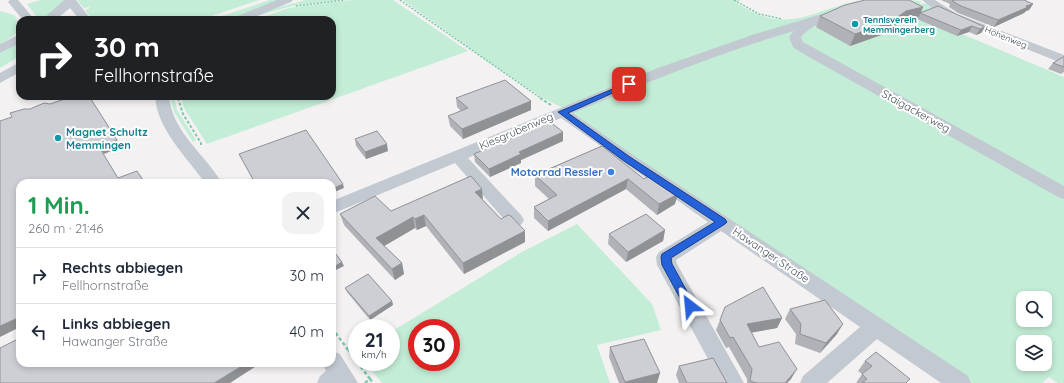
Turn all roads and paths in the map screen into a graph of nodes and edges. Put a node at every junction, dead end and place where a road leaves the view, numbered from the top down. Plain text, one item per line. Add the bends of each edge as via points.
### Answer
1 (345, 0) edge
2 (400, 0) edge
3 (734, 0) edge
4 (883, 0) edge
5 (928, 0) edge
6 (71, 1) edge
7 (14, 2) dead end
8 (293, 2) edge
9 (26, 16) edge
10 (63, 16) edge
11 (82, 16) edge
12 (246, 16) edge
13 (786, 19) dead end
14 (815, 21) junction
15 (16, 40) edge
16 (0, 49) edge
17 (16, 59) edge
18 (1064, 60) edge
19 (0, 69) edge
20 (16, 69) edge
21 (0, 79) edge
22 (161, 100) edge
23 (178, 100) edge
24 (562, 112) junction
25 (201, 143) dead end
26 (457, 156) junction
27 (211, 179) edge
28 (1064, 193) edge
29 (336, 206) edge
30 (515, 220) edge
31 (722, 222) junction
32 (876, 326) junction
33 (336, 342) edge
34 (344, 371) edge
35 (370, 379) junction
36 (365, 383) edge
37 (373, 383) edge
38 (733, 383) edge
39 (811, 383) edge
40 (960, 383) edge

1 - 8 path
2 - 24 path
3 - 13 path via 766,17
4 - 14 street, Kiesgrubenweg
5 - 18 street, Höhenweg via 952,16
6 - 10 street
6 - 11 street
7 - 9 street
8 - 12 street
14 - 24 street, Kiesgrubenweg via 718,50
14 - 28 street, Staigackerweg via 795,37 797,44
15 - 16 street
17 - 19 street
20 - 21 street
22 - 27 street via 171,127
23 - 25 path via 183,114
24 - 26 street, Kiesgrubenweg
24 - 31 street, Hawanger Straße
26 - 29 street, Kiesgrubenweg
26 - 30 street
31 - 32 street, Hawanger Straße
31 - 38 street via 666,257 667,265
32 - 39 street
32 - 40 street, Hawanger Straße
33 - 34 path
34 - 35 path
35 - 36 path
35 - 37 path

